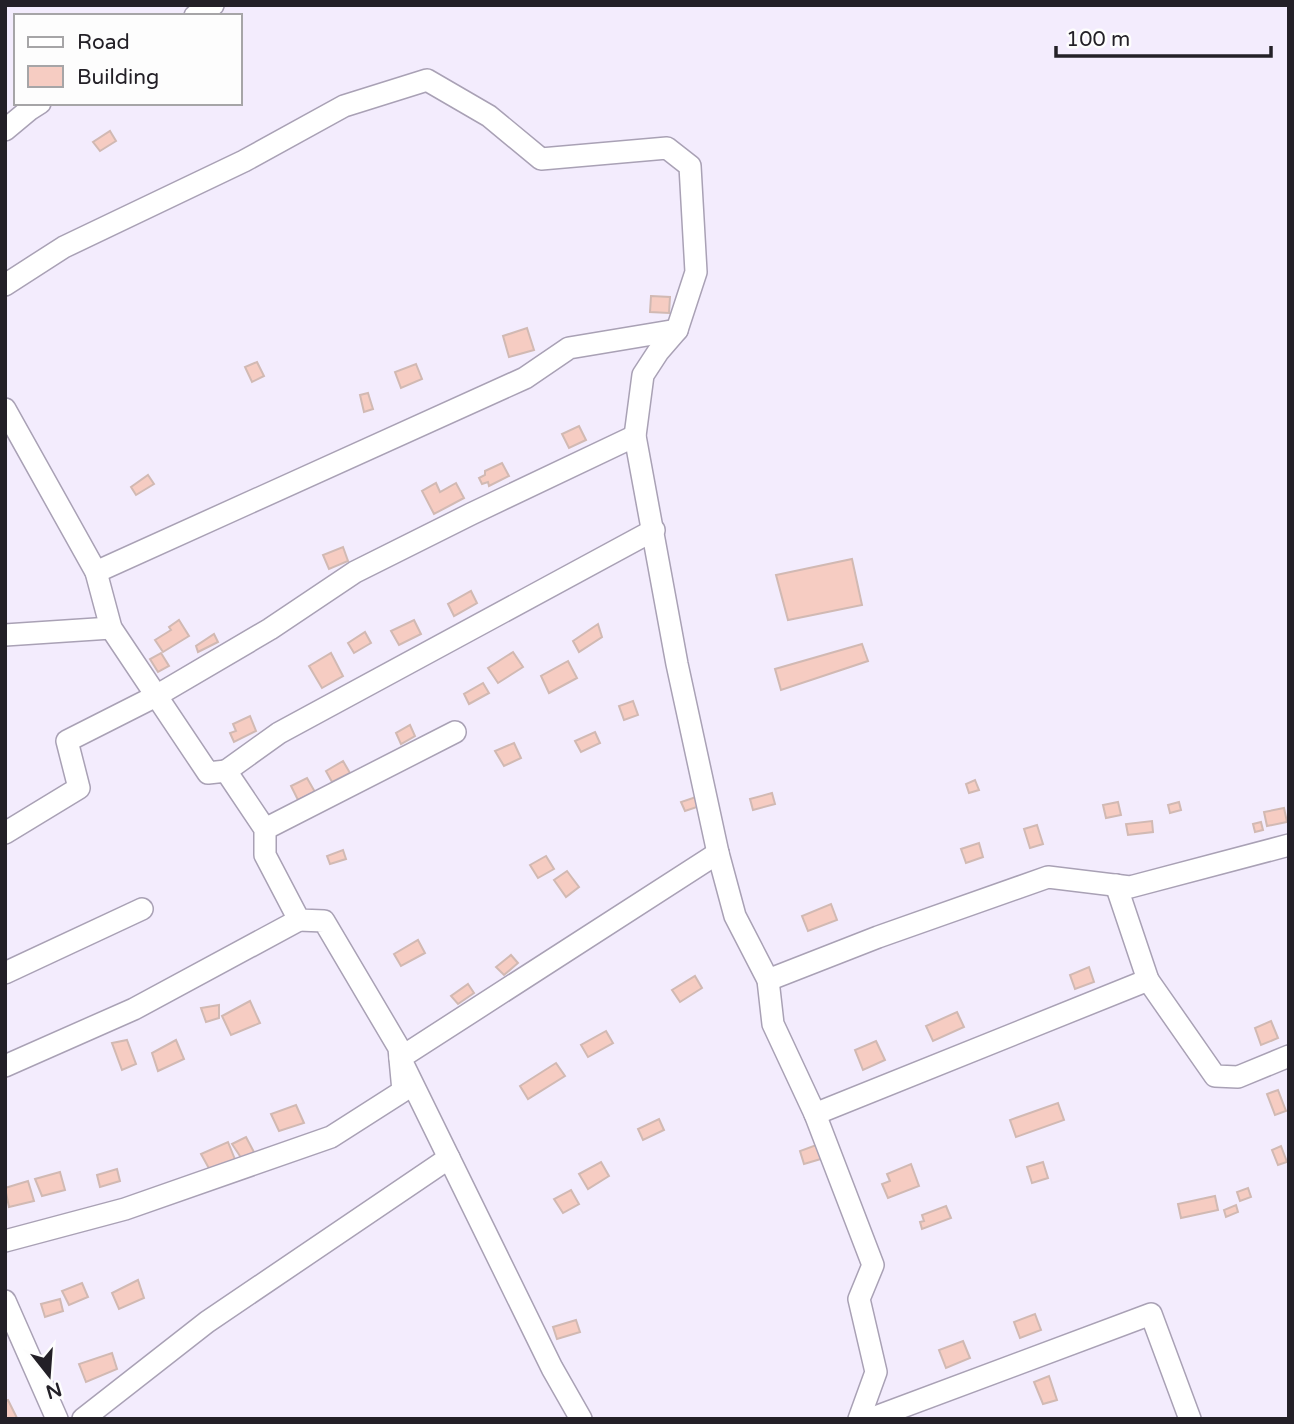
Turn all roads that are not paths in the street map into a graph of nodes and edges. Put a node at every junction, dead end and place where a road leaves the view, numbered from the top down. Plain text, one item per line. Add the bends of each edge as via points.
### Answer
1 (37, 105) edge
2 (5, 130) edge
3 (5, 285) edge
4 (677, 330) junction
5 (5, 409) edge
6 (635, 436) junction
7 (654, 530) junction
8 (96, 572) junction
9 (111, 628) junction
10 (5, 635) edge
11 (156, 696) junction
12 (455, 732) dead end
13 (226, 771) junction
14 (265, 829) junction
15 (5, 833) edge
16 (1289, 845) edge
17 (718, 853) junction
18 (1116, 885) junction
19 (142, 909) dead end
20 (299, 920) junction
21 (5, 973) edge
22 (768, 980) junction
23 (1148, 981) junction
24 (1289, 1056) edge
25 (400, 1058) junction
26 (5, 1066) edge
27 (815, 1114) junction
28 (449, 1158) junction
29 (5, 1241) edge
30 (7, 1309) edge
31 (57, 1419) edge
32 (83, 1419) edge
33 (581, 1419) edge
34 (859, 1419) edge
35 (870, 1419) edge
36 (1190, 1419) edge

1 - 2 street
3 - 4 street via 64,247 244,161 344,106 427,80 489,116 541,159 667,148 690,166 696,272
4 - 6 street via 643,375
4 - 8 street via 569,348 525,378
5 - 8 street
6 - 7 street
6 - 11 street via 355,572
7 - 13 street via 279,733
7 - 17 street
8 - 9 street
9 - 10 street
9 - 11 street
11 - 13 street via 208,773
11 - 15 street via 66,741 79,788
12 - 14 street
13 - 14 street
14 - 20 street via 265,855
16 - 18 street via 1130,887
17 - 22 street via 735,916
17 - 25 street
18 - 22 street via 1048,877
18 - 23 street
19 - 21 street
20 - 25 street via 324,921 399,1048
20 - 26 street via 134,1009
22 - 27 street via 773,1024
23 - 24 street via 1215,1076 1238,1077
23 - 27 street
25 - 28 street
25 - 29 street via 403,1091 331,1137 125,1209
27 - 34 street via 873,1265 859,1299 876,1372
28 - 32 street via 207,1322
28 - 33 street
30 - 31 street
35 - 36 street via 1151,1314

